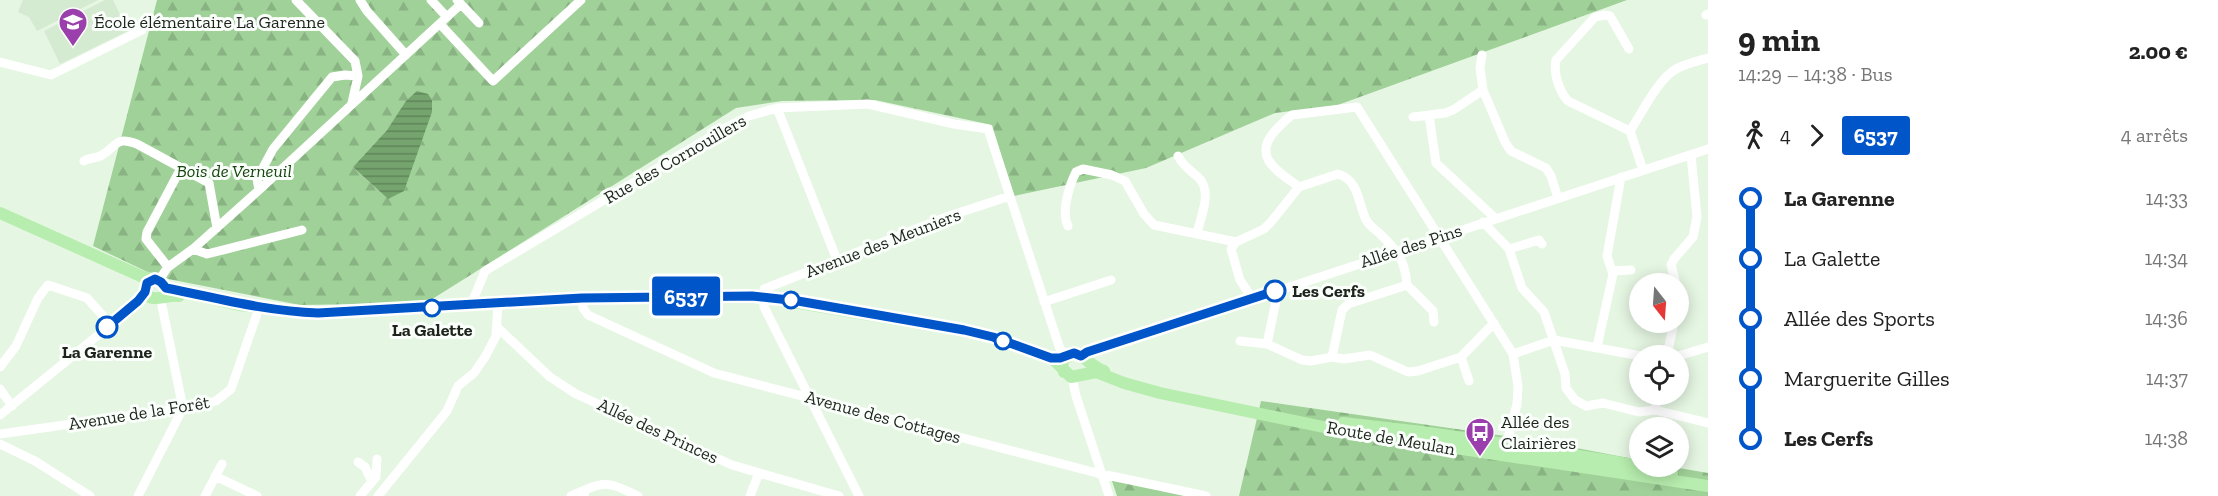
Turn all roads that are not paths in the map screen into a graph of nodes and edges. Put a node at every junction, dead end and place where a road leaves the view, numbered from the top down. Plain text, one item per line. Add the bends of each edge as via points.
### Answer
1 (296, 0) edge
2 (360, 0) edge
3 (431, 0) edge
4 (581, 0) edge
5 (459, 2) edge
6 (443, 20) junction
7 (479, 23) dead end
8 (142, 30) dead end
9 (1629, 49) dead end
10 (406, 55) junction
11 (1482, 55) dead end
12 (1708, 58) edge
13 (0, 62) edge
14 (358, 76) junction
15 (1483, 90) junction
16 (351, 106) junction
17 (777, 108) junction
18 (1429, 115) junction
19 (1413, 117) dead end
20 (1630, 131) junction
21 (1708, 149) edge
22 (1690, 155) junction
23 (1178, 156) dead end
24 (84, 161) dead end
25 (181, 168) junction
26 (1643, 170) junction
27 (1621, 177) junction
28 (1299, 188) junction
29 (259, 190) junction
30 (1010, 196) junction
31 (1558, 198) junction
32 (0, 213) edge
33 (1495, 219) junction
34 (1483, 222) junction
35 (1068, 226) dead end
36 (216, 228) junction
37 (302, 230) dead end
38 (1197, 233) junction
39 (52, 236) junction
40 (1440, 237) junction
41 (1236, 242) junction
42 (1542, 244) dead end
43 (194, 249) junction
44 (1509, 249) junction
45 (1398, 250) junction
46 (837, 260) junction
47 (168, 267) junction
48 (1631, 270) dead end
49 (1612, 271) junction
50 (1673, 273) edge
51 (1111, 280) dead end
52 (1407, 285) junction
53 (145, 291) junction
54 (159, 291) junction
55 (1276, 291) junction
56 (1252, 298) junction
57 (764, 299) junction
58 (582, 300) junction
59 (1044, 302) junction
60 (471, 305) junction
61 (134, 306) junction
62 (498, 306) junction
63 (257, 314) junction
64 (1434, 322) dead end
65 (1494, 323) junction
66 (110, 324) junction
67 (497, 327) junction
68 (1554, 340) junction
69 (1240, 341) dead end
70 (1058, 344) junction
71 (1267, 344) junction
72 (1597, 347) junction
73 (1708, 347) edge
74 (1689, 353) edge
75 (1514, 354) junction
76 (1629, 354) edge
77 (1046, 356) junction
78 (1067, 356) junction
79 (1332, 357) junction
80 (1461, 357) junction
81 (1083, 358) junction
82 (0, 366) edge
83 (1073, 375) junction
84 (1468, 381) dead end
85 (0, 389) edge
86 (809, 397) junction
87 (1211, 404) junction
88 (1656, 405) edge
89 (12, 406) junction
90 (183, 408) junction
91 (1655, 410) junction
92 (0, 415) edge
93 (1708, 423) edge
94 (0, 436) edge
95 (0, 444) edge
96 (1509, 450) junction
97 (377, 459) dead end
98 (358, 462) dead end
99 (222, 464) dead end
100 (1629, 465) edge
101 (759, 473) junction
102 (1101, 474) junction
103 (215, 476) junction
104 (1680, 477) edge
105 (372, 482) junction
106 (1708, 485) edge
107 (585, 493) edge
108 (90, 496) edge
109 (138, 496) edge
110 (205, 496) edge
111 (257, 496) edge
112 (360, 496) edge
113 (378, 496) edge
114 (571, 496) edge
115 (638, 496) edge
116 (750, 496) edge
117 (839, 496) edge
118 (859, 496) edge
119 (1109, 496) edge
120 (1206, 496) edge

1 - 14 street via 355,61
2 - 10 street
3 - 6 street
4 - 6 street via 493,81
5 - 6 street
5 - 7 street
6 - 10 street
8 - 13 street via 51,75
9 - 20 street via 1610,16 1595,17 1556,60 1554,68 1568,101
10 - 16 street
11 - 15 street
12 - 20 street via 1671,72
14 - 16 street
14 - 29 street via 332,77 273,149 257,179
15 - 18 street via 1453,110
15 - 31 street via 1505,142 1511,150 1546,168
16 - 29 street
17 - 30 street, Rue des Cornouillers via 868,104 988,129
17 - 46 street
17 - 60 street, Rue des Cornouillers via 725,128 485,271
18 - 19 street
18 - 33 street via 1436,163
20 - 26 street
21 - 22 street, Allée des Pins
22 - 26 street, Allée des Pins
22 - 50 street via 1697,218 1693,237 1671,265
23 - 38 street via 1205,188
24 - 25 street via 101,156 116,142 126,140
25 - 36 street via 209,183
25 - 47 street via 146,239
26 - 27 street, Allée des Pins
27 - 31 street, Allée des Pins
27 - 49 street via 1606,256
28 - 40 street via 1265,155 1268,139 1292,116 1357,107
28 - 41 street via 1264,229
28 - 45 street via 1338,174 1344,176 1355,187 1366,221
29 - 36 street
30 - 46 street, Avenue des Meuniers
30 - 59 street
31 - 33 street, Allée des Pins
32 - 39 main road
33 - 34 street, Allée des Pins
34 - 40 street, Allée des Pins
34 - 44 street
35 - 38 street via 1064,218 1073,178 1083,169 1125,180 1154,225
36 - 43 street
37 - 43 street via 207,254
38 - 41 street
39 - 53 main road via 115,271 138,279
39 - 54 main road
40 - 45 street, Allée des Pins
40 - 65 street
41 - 56 street via 1231,249 1235,268
42 - 44 street via 1539,240
43 - 47 street
44 - 68 street via 1522,288 1544,312
45 - 52 street
45 - 55 street, Allée des Pins
46 - 57 street, Avenue des Meuniers via 764,289
47 - 54 street
48 - 49 street
49 - 72 street
51 - 59 street
52 - 64 street via 1432,311
52 - 79 street via 1348,304 1342,310
53 - 54 main road via 149,297
53 - 61 street
54 - 60 main road via 166,288 301,313
54 - 61 street
54 - 63 main road
54 - 90 street
55 - 56 street, Allée des Pins
55 - 71 street
56 - 81 street, Allée des Pins via 1087,352
57 - 58 main road
57 - 77 main road via 963,335
57 - 86 street via 764,307
58 - 62 main road
58 - 86 street, Avenue des Cottages via 588,315 714,373
59 - 70 street
60 - 62 main road
61 - 66 street
62 - 63 main road via 320,319
62 - 67 street
63 - 90 street, Avenue de la Forêt via 231,389 216,401
65 - 75 street
65 - 80 street
66 - 82 street via 87,298 48,285 16,346
66 - 89 street
67 - 101 street, Allée des Princes via 550,377 576,394 732,465
67 - 113 street via 496,336 474,373 458,386 447,411
68 - 72 street
68 - 75 street
68 - 91 street via 1566,388 1580,404 1603,403 1639,412
69 - 71 street
70 - 77 street
70 - 78 street
71 - 79 street via 1302,360
72 - 76 street
73 - 74 street
75 - 96 street via 1518,386
77 - 78 main road
77 - 83 main road
78 - 81 main road via 1074,353
78 - 83 main road via 1062,363
79 - 80 street via 1370,355 1408,372
80 - 84 street
81 - 83 main road via 1086,367
81 - 87 main road, Route de Meulan via 1097,369
83 - 87 main road, Route de Meulan via 1096,372 1134,387
83 - 102 street
85 - 89 street
86 - 102 street, Avenue des Cottages
86 - 118 street
87 - 96 main road, Route de Meulan via 1384,438
88 - 91 street
89 - 92 street
90 - 94 street, Avenue de la Forêt
90 - 109 street
91 - 93 street
94 - 95 street
95 - 108 street
96 - 100 main road, Route de Meulan
96 - 106 main road, Route de Meulan
97 - 105 street
98 - 105 street
99 - 103 street
101 - 116 street
101 - 117 street, Allée des Princes
102 - 119 street
102 - 120 street, Avenue des Cottages
103 - 110 street
103 - 111 street
104 - 106 main road, Route de Meulan
105 - 112 street
107 - 114 street
107 - 115 street via 598,484 608,483

